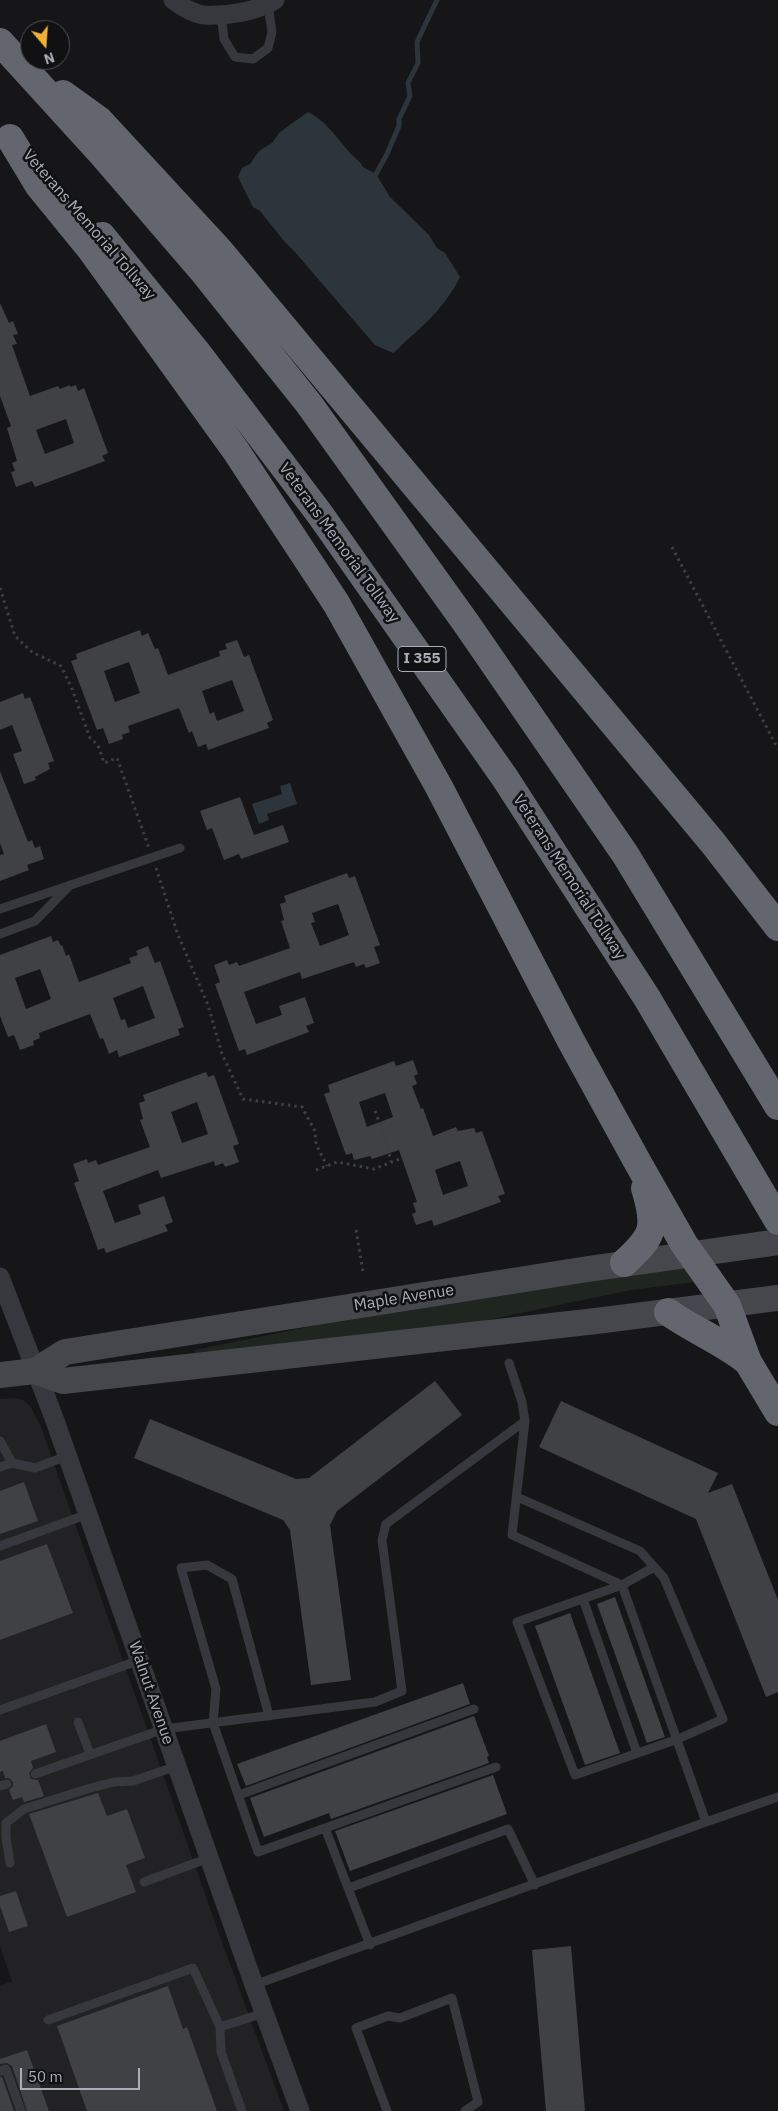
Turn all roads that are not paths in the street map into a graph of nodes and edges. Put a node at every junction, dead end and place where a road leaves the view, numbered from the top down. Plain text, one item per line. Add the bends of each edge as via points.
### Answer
1 (173, 0) edge
2 (272, 2) edge
3 (221, 13) junction
4 (0, 42) edge
5 (20, 63) edge
6 (27, 70) edge
7 (28, 70) edge
8 (5, 132) edge
9 (180, 848) dead end
10 (71, 884) junction
11 (0, 909) edge
12 (778, 926) edge
13 (0, 934) edge
14 (778, 1106) edge
15 (638, 1163) junction
16 (778, 1221) edge
17 (778, 1242) edge
18 (692, 1254) junction
19 (624, 1263) junction
20 (0, 1277) edge
21 (775, 1299) edge
22 (728, 1304) junction
23 (668, 1312) junction
24 (748, 1362) junction
25 (508, 1363) dead end
26 (36, 1371) junction
27 (0, 1375) edge
28 (778, 1412) edge
29 (525, 1421) junction
30 (0, 1441) edge
31 (68, 1456) junction
32 (12, 1463) junction
33 (0, 1468) edge
34 (517, 1497) junction
35 (88, 1514) junction
36 (0, 1546) edge
37 (654, 1567) junction
38 (622, 1585) junction
39 (583, 1599) junction
40 (140, 1660) junction
41 (0, 1710) edge
42 (474, 1710) dead end
43 (269, 1716) junction
44 (78, 1722) dead end
45 (213, 1723) junction
46 (164, 1729) junction
47 (678, 1739) junction
48 (637, 1753) junction
49 (90, 1754) junction
50 (177, 1766) junction
51 (496, 1767) dead end
52 (35, 1774) dead end
53 (239, 1795) junction
54 (778, 1797) edge
55 (706, 1822) junction
56 (325, 1828) junction
57 (209, 1858) junction
58 (10, 1863) dead end
59 (144, 1882) dead end
60 (535, 1885) junction
61 (348, 1888) junction
62 (370, 1944) junction
63 (254, 1985) junction
64 (264, 2013) junction
65 (48, 2020) dead end
66 (220, 2027) junction
67 (0, 2071) edge
68 (22, 2111) edge
69 (242, 2111) edge
70 (300, 2111) edge
71 (387, 2111) edge
72 (465, 2111) edge

1 - 3 street via 202,15
2 - 3 street via 238,13
2 - 3 lane via 272,32 268,48 253,59 235,57 224,39
4 - 5 highway
6 - 14 highway via 196,263 309,404 466,623 625,854
7 - 12 highway via 100,120 219,250 713,843
8 - 15 highway via 39,186 92,250 236,451 336,604 439,787 570,1041
8 - 16 highway, Veterans Memorial Tollway / I 355 via 48,174 106,240 320,513 506,778 647,998
9 - 10 lane
10 - 11 lane
10 - 13 lane via 35,921
15 - 18 highway
15 - 19 highway via 652,1213 652,1230 647,1240
17 - 18 main road, Maple Avenue
18 - 19 main road, Maple Avenue
18 - 22 highway
19 - 26 main road, Maple Avenue via 65,1352
20 - 26 street, Walnut Avenue
21 - 22 main road, Maple Avenue
22 - 23 main road, Maple Avenue
22 - 24 highway
23 - 24 highway via 690,1328 713,1337
23 - 26 main road, Maple Avenue via 63,1381
24 - 28 highway
25 - 29 lane
26 - 27 main road, Maple Avenue
26 - 31 street, Walnut Avenue
29 - 34 lane
29 - 43 lane via 386,1524 382,1540 402,1691 375,1702
30 - 32 lane
31 - 32 lane via 35,1468
31 - 35 street, Walnut Avenue
32 - 33 lane
34 - 37 lane via 640,1551
34 - 38 lane via 512,1536
35 - 36 lane
35 - 40 street, Walnut Avenue
37 - 38 lane
37 - 47 lane via 664,1578 723,1719
38 - 39 lane
38 - 47 lane
39 - 48 lane
39 - 48 lane via 517,1622 575,1775
40 - 41 lane
40 - 46 street, Walnut Avenue
42 - 53 lane
43 - 45 lane
43 - 45 lane via 232,1579 207,1566 182,1568 216,1689
44 - 49 lane
45 - 46 lane
45 - 53 lane
46 - 49 lane
46 - 50 street, Walnut Avenue
47 - 48 lane
47 - 55 lane
49 - 52 lane
50 - 57 street, Walnut Avenue
50 - 58 lane via 133,1782 87,1788 24,1809 6,1823
51 - 56 lane
53 - 56 lane via 258,1852
54 - 55 lane
55 - 60 lane
56 - 61 lane
57 - 59 lane
57 - 63 street, Walnut Avenue
60 - 61 lane via 508,1829
60 - 62 lane
61 - 62 lane
62 - 63 lane
63 - 64 street, Walnut Avenue
64 - 66 lane
64 - 70 street, Walnut Avenue
65 - 66 lane via 194,1968
66 - 69 lane via 220,2052
67 - 68 lane via 6,2069
71 - 72 lane via 356,2028 388,2016 400,2018 452,1998 478,2102

